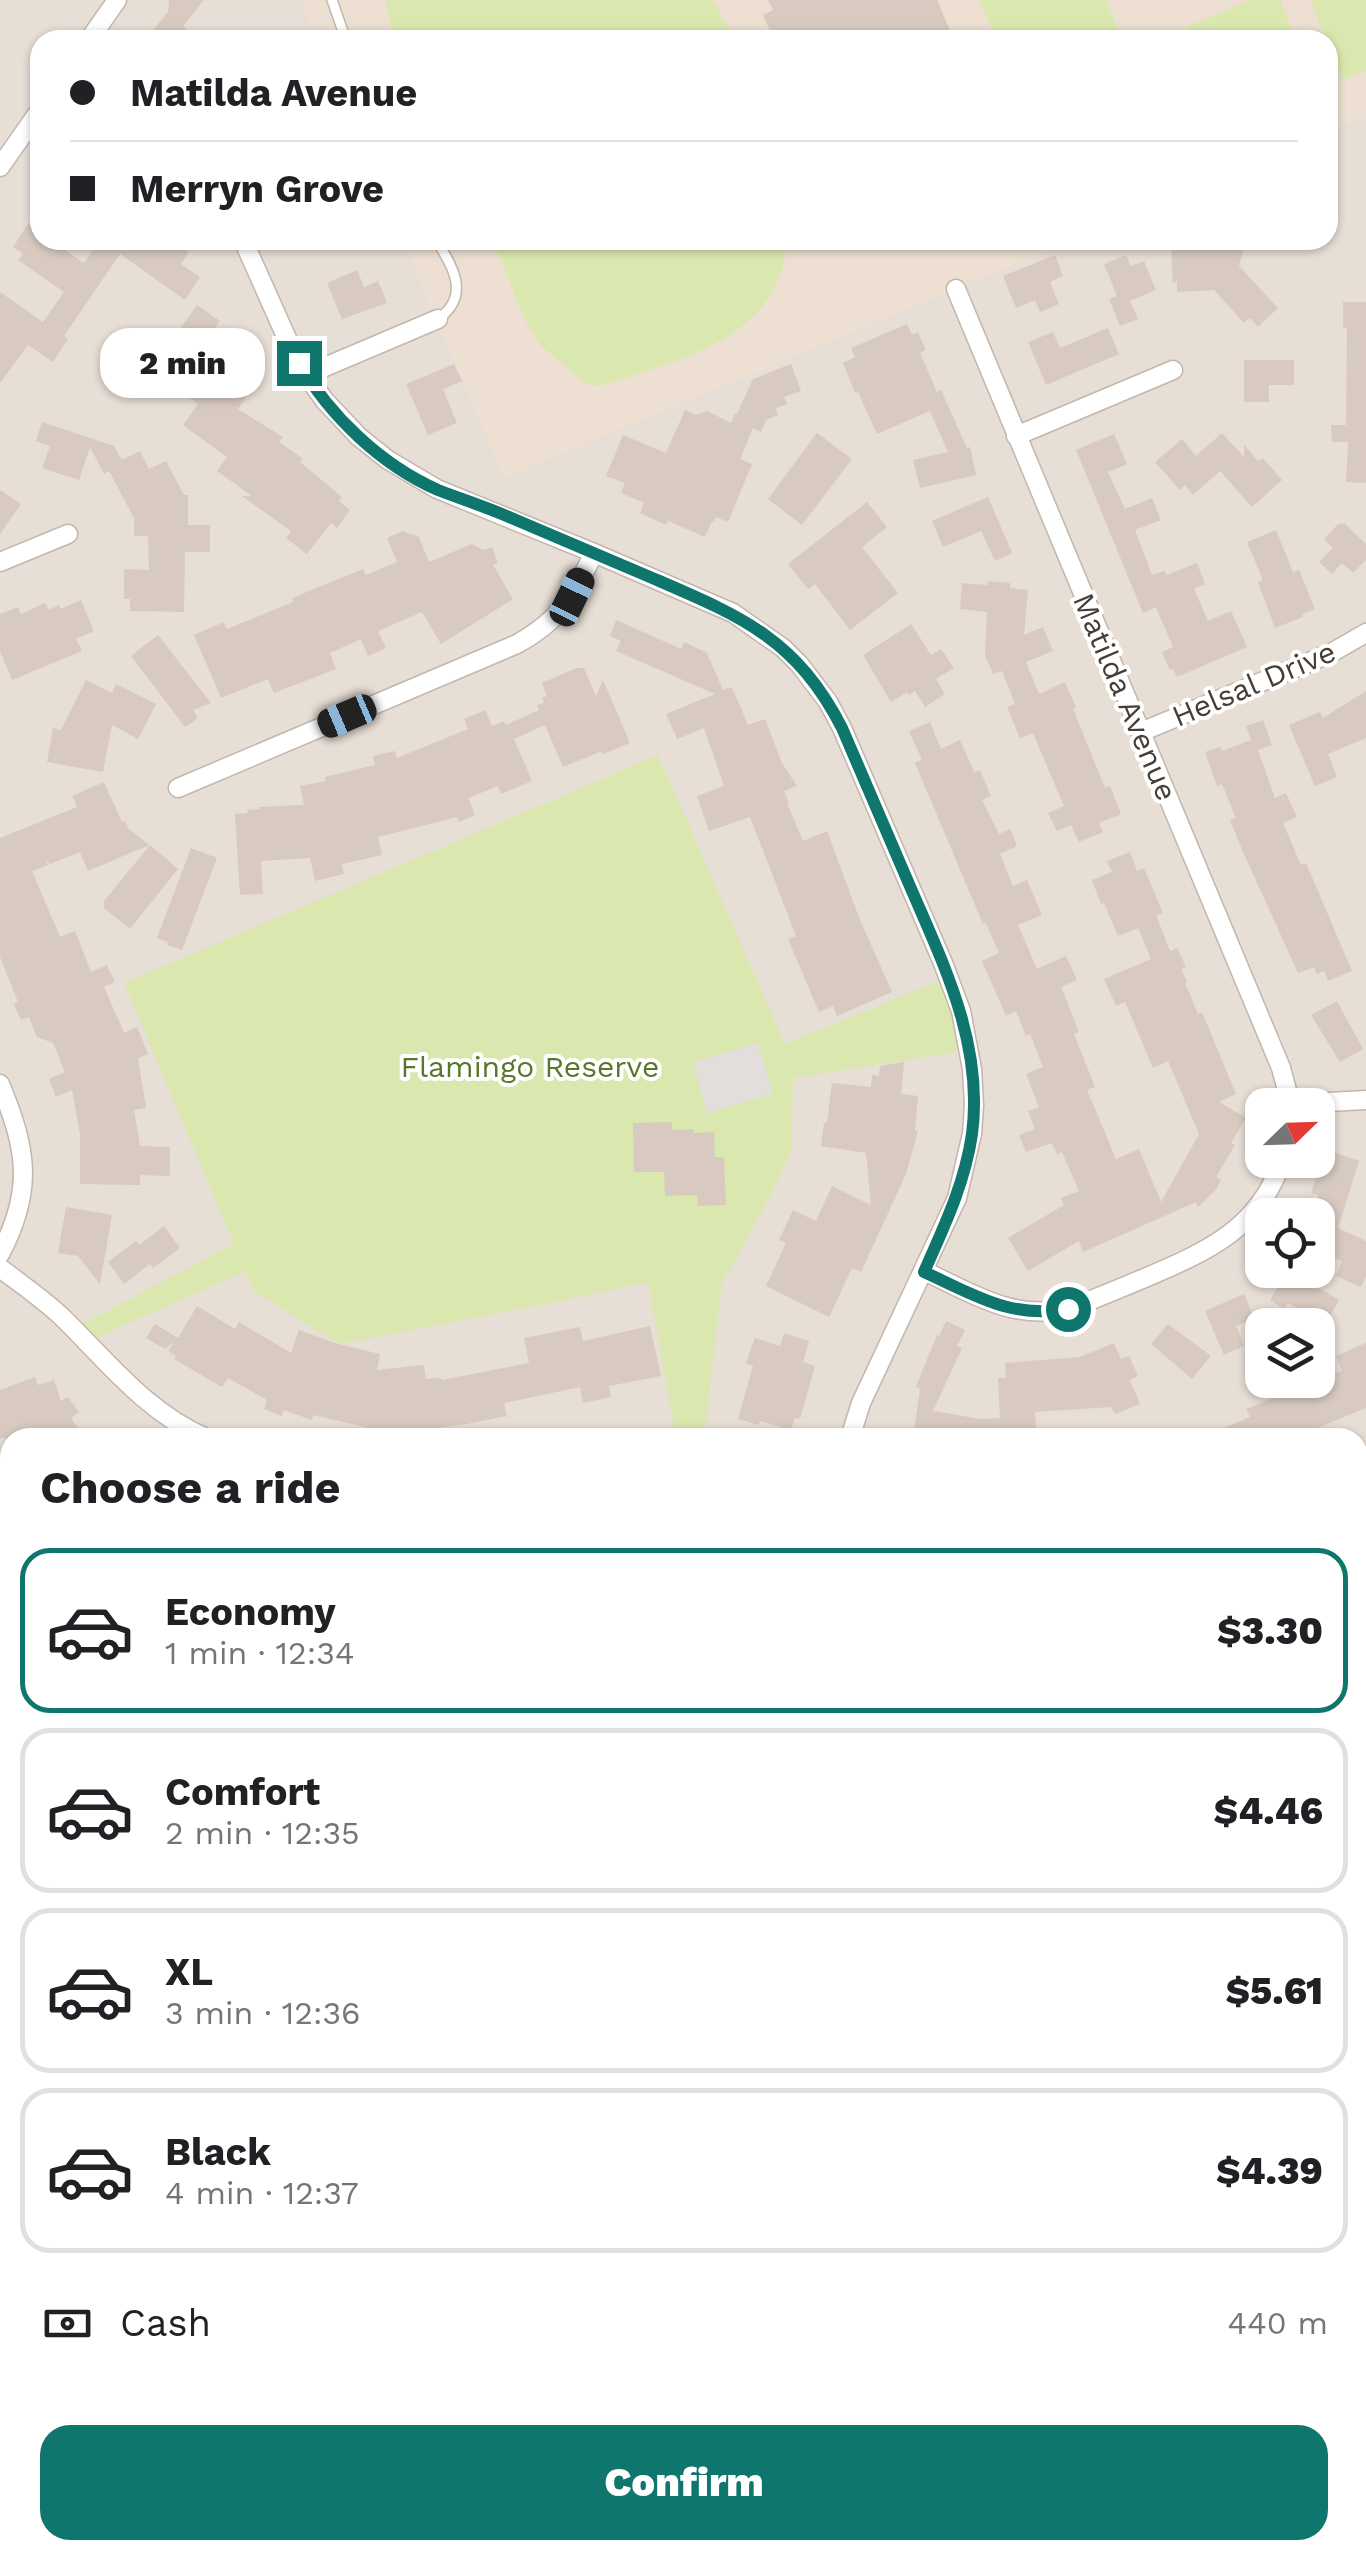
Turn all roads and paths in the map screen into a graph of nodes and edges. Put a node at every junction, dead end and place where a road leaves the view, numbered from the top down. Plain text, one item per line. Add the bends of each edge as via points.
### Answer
1 (117, 0) edge
2 (332, 0) edge
3 (96, 30) edge
4 (342, 30) edge
5 (30, 124) edge
6 (0, 168) edge
7 (247, 250) edge
8 (442, 250) edge
9 (956, 289) dead end
10 (438, 319) joint
11 (1173, 370) dead end
12 (306, 375) junction
13 (1016, 436) junction
14 (68, 534) dead end
15 (594, 552) junction
16 (0, 562) edge
17 (1366, 634) edge
18 (1140, 732) junction
19 (178, 788) dead end
20 (0, 1084) edge
21 (1286, 1088) edge
22 (1366, 1100) edge
23 (1335, 1102) edge
24 (1274, 1178) edge
25 (0, 1254) edge
26 (0, 1268) edge
27 (924, 1272) junction
28 (188, 1428) edge
29 (853, 1428) edge

1 - 3 street
2 - 4 lane
5 - 6 street
7 - 12 street
8 - 10 lane via 457,284
9 - 13 street, Matilda Avenue
10 - 12 street
11 - 13 street
12 - 15 street via 359,437 416,478
13 - 18 street, Matilda Avenue
14 - 16 street
15 - 19 street via 563,609 517,644
15 - 27 street via 760,630 800,665 842,728 943,962 970,1050 972,1134 957,1198
17 - 18 street, Helsal Drive
18 - 21 street, Matilda Avenue
20 - 25 street via 23,1166 20,1203
22 - 23 street
24 - 27 street via 1256,1211 1214,1246 1068,1309 1010,1309
26 - 28 street via 58,1314 115,1374
27 - 29 street

